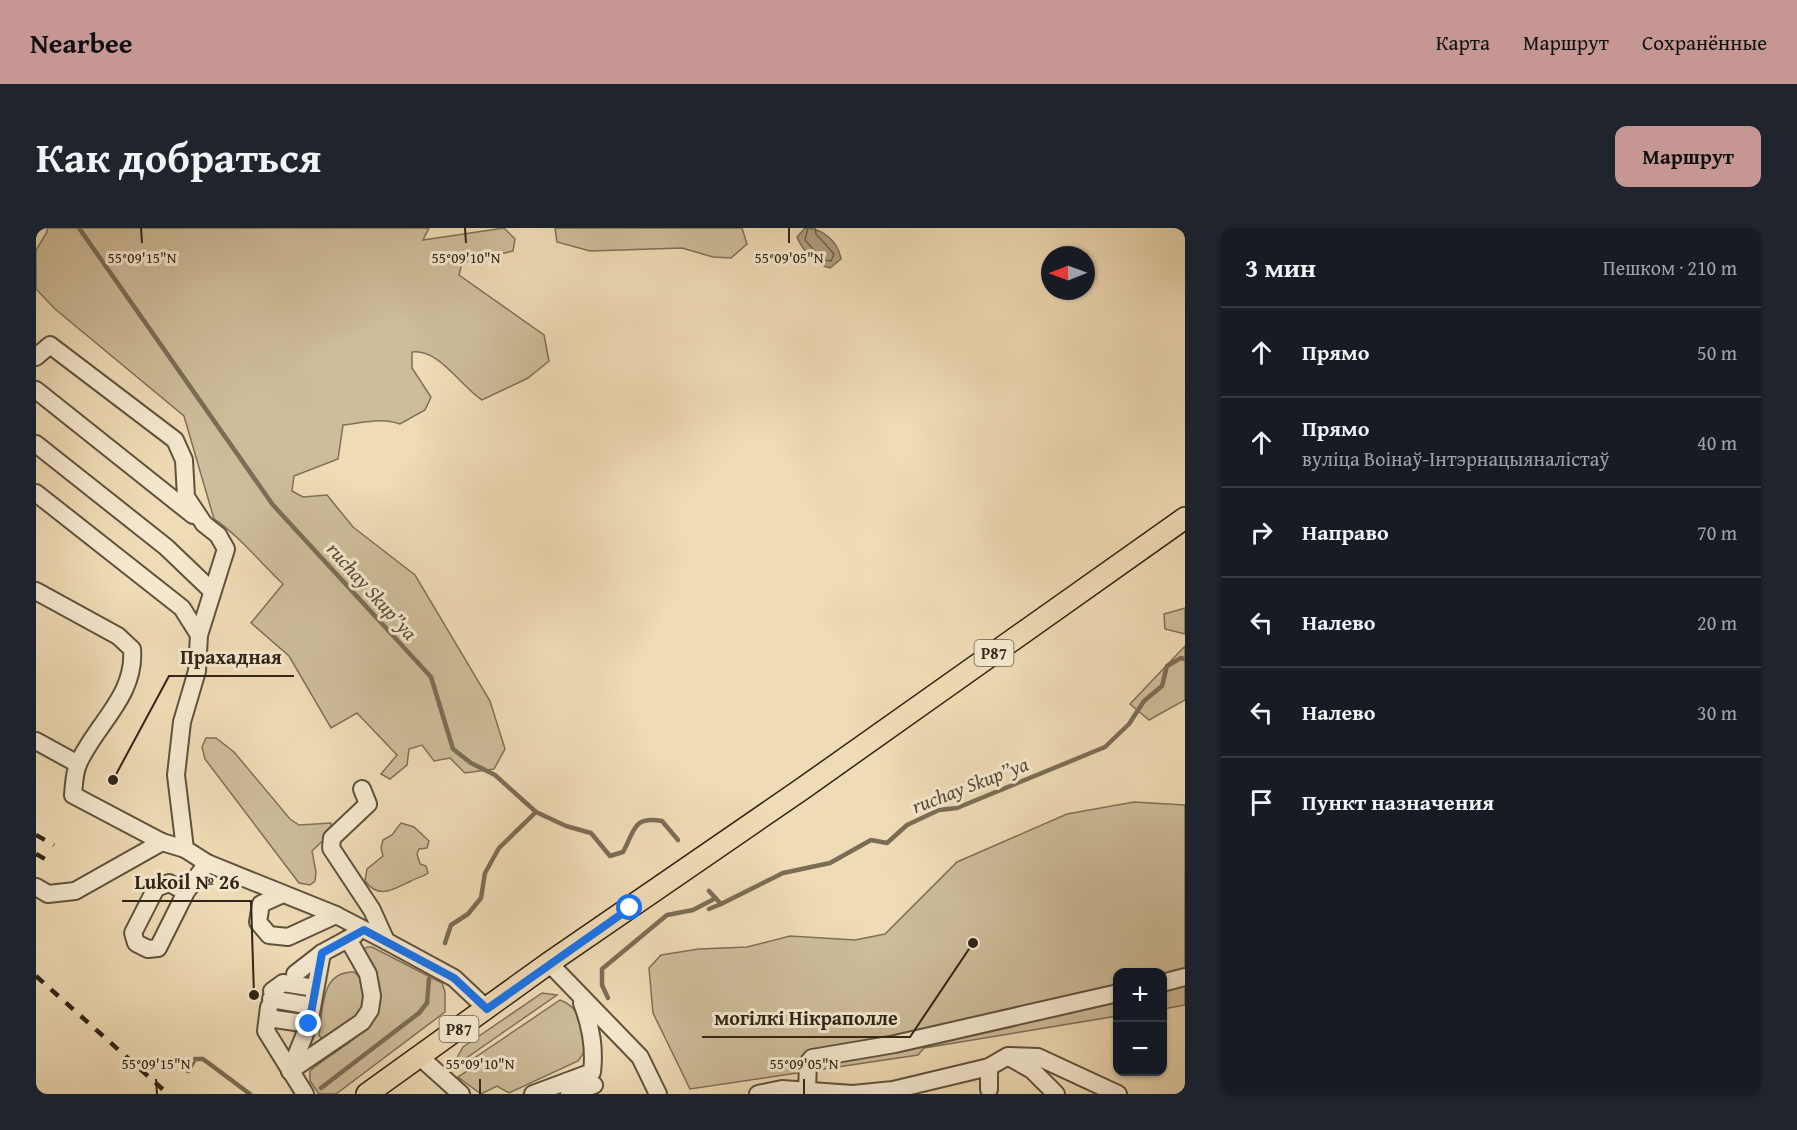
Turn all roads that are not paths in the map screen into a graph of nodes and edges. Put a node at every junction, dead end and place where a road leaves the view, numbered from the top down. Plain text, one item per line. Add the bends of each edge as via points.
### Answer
1 (36, 357) edge
2 (36, 390) edge
3 (36, 444) edge
4 (36, 493) edge
5 (1185, 518) edge
6 (204, 524) junction
7 (36, 591) edge
8 (212, 591) junction
9 (199, 636) junction
10 (36, 741) edge
11 (78, 764) junction
12 (362, 789) dead end
13 (162, 842) junction
14 (185, 849) junction
15 (207, 863) junction
16 (36, 887) edge
17 (186, 892) dead end
18 (283, 894) junction
19 (336, 915) junction
20 (364, 930) junction
21 (348, 939) junction
22 (386, 941) junction
23 (322, 953) junction
24 (549, 963) junction
25 (295, 974) dead end
26 (1185, 977) edge
27 (1167, 981) edge
28 (315, 988) junction
29 (1113, 994) edge
30 (579, 997) junction
31 (270, 1004) junction
32 (312, 1006) junction
33 (487, 1009) junction
34 (309, 1024) junction
35 (1008, 1056) junction
36 (420, 1057) junction
37 (989, 1068) junction
38 (290, 1071) junction
39 (595, 1088) edge
40 (807, 1090) junction
41 (786, 1092) edge
42 (987, 1092) edge
43 (305, 1094) edge
44 (367, 1094) edge
45 (461, 1094) edge
46 (533, 1094) edge
47 (569, 1094) edge
48 (658, 1094) edge
49 (758, 1094) edge
50 (1056, 1094) edge
51 (1118, 1094) edge

1 - 6 lane via 50,345 175,440 184,460 186,497
2 - 6 lane
3 - 8 lane via 166,547
4 - 9 lane via 182,608
5 - 24 main road, Р87
6 - 8 lane via 218,535 226,549
7 - 11 lane via 118,636 132,649 127,688
8 - 9 lane
9 - 14 lane via 197,671 182,722 176,775
10 - 11 lane
11 - 13 lane via 73,795
12 - 22 lane via 368,804 332,838 332,848 372,910
13 - 14 lane
13 - 16 lane via 75,891 48,894
14 - 15 lane
15 - 17 lane
15 - 18 lane
18 - 19 lane
18 - 19 lane via 261,904 258,922 269,935 288,937
19 - 20 lane
20 - 21 lane
20 - 22 lane
21 - 23 lane
21 - 38 lane via 368,974 370,1010 362,1023
22 - 33 lane via 454,978
23 - 25 lane
23 - 28 lane
24 - 30 lane
24 - 33 main road, Р87
26 - 27 lane
28 - 31 lane via 284,983
28 - 32 lane
29 - 40 lane via 895,1044 812,1058 808,1062
30 - 39 lane via 595,1053
30 - 48 lane via 640,1057
31 - 32 lane
31 - 34 lane
31 - 38 lane via 266,1031
32 - 34 lane
33 - 36 main road, Р87
34 - 38 lane
35 - 37 lane
35 - 50 lane via 1032,1070
35 - 51 lane via 1038,1057
36 - 44 main road, Р87
36 - 45 lane
37 - 40 lane via 893,1090 853,1094
37 - 42 lane
38 - 43 lane
39 - 46 lane
39 - 47 lane
40 - 41 lane
41 - 49 lane

